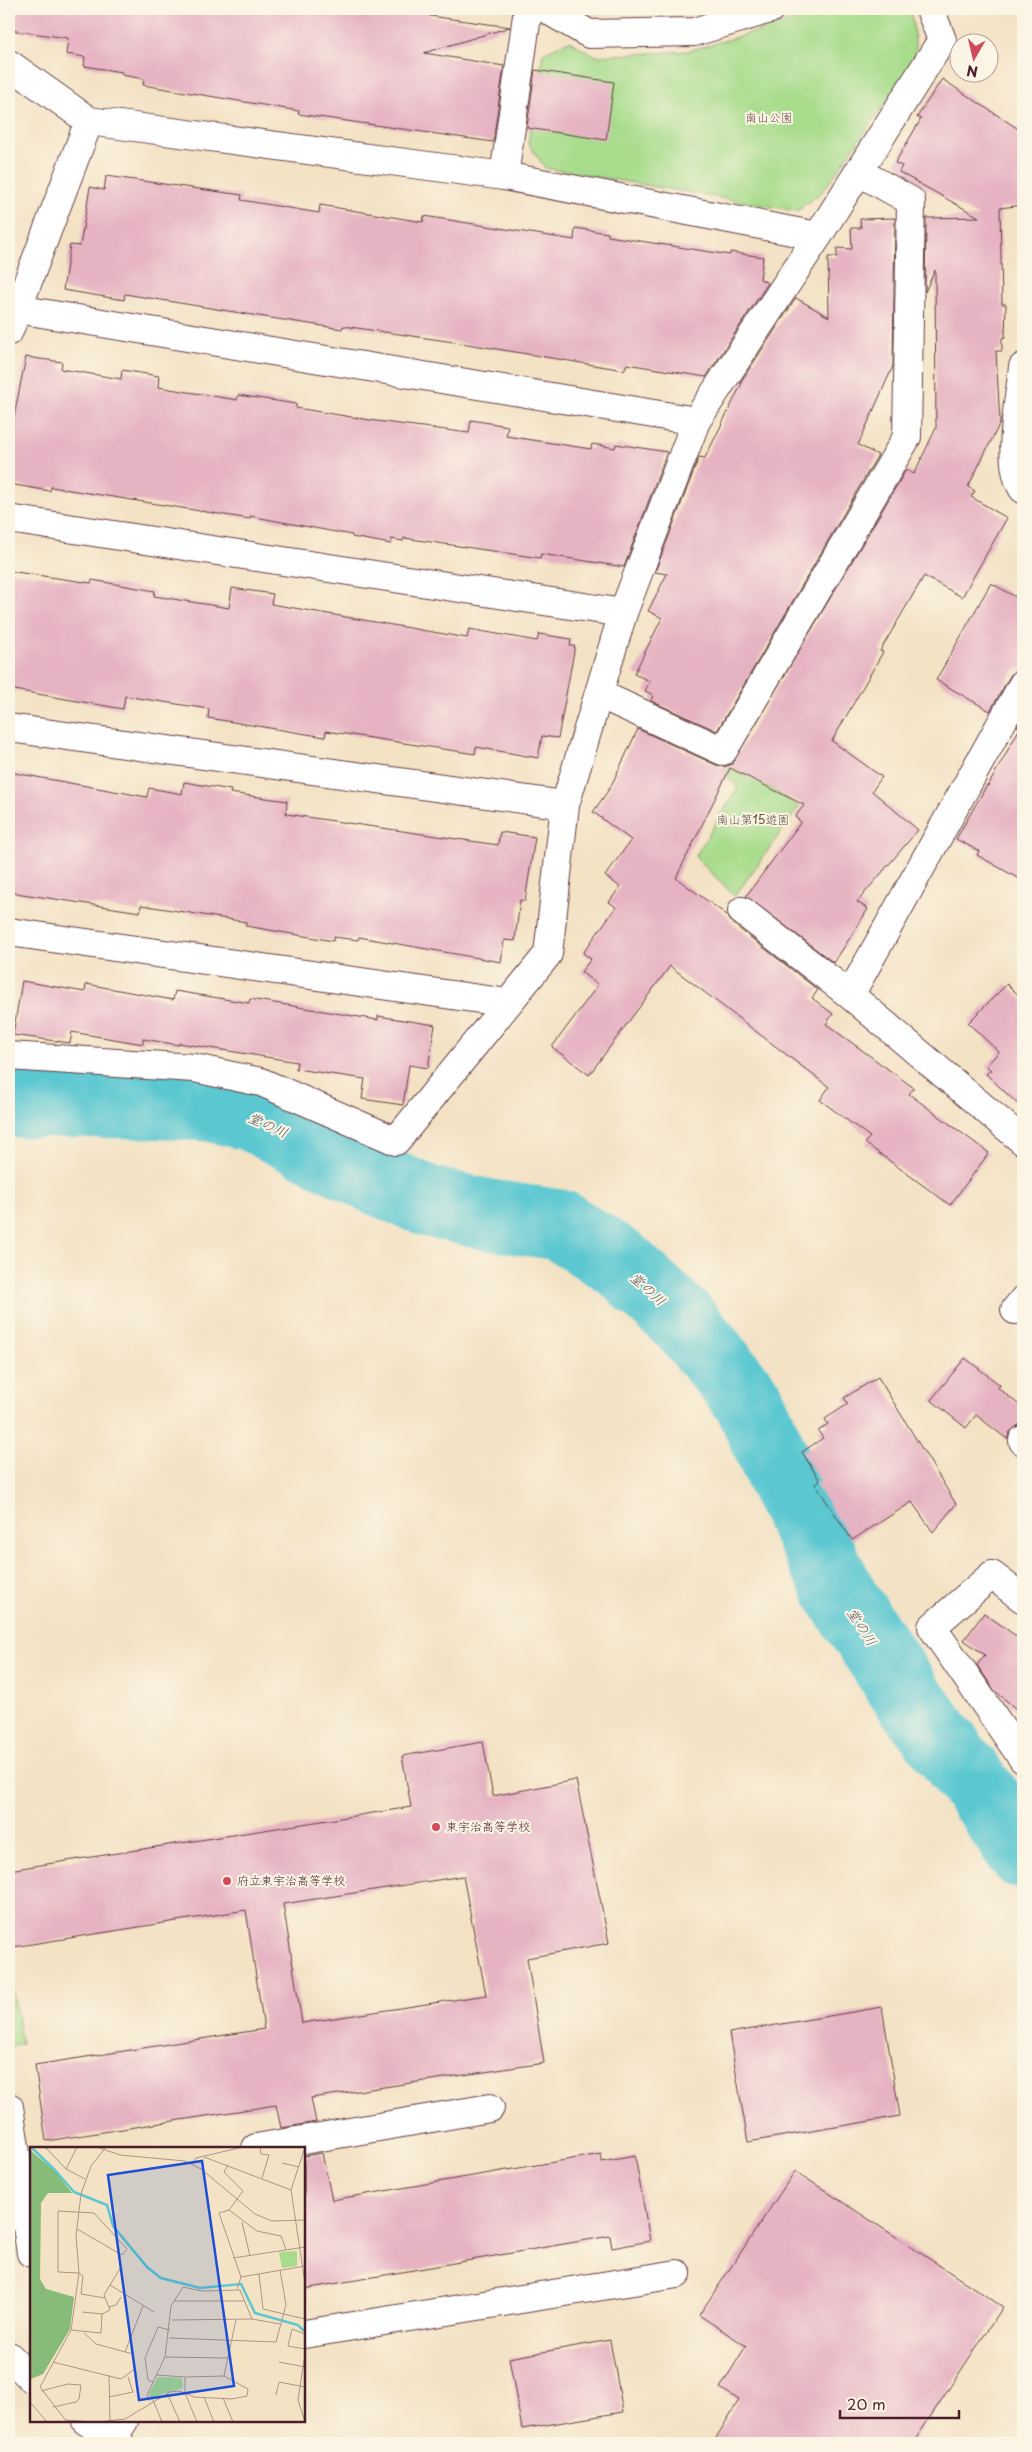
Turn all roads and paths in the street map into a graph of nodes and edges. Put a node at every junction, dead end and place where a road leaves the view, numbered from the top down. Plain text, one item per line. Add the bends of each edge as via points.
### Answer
1 (528, 9) edge
2 (546, 9) edge
3 (770, 9) edge
4 (930, 9) edge
5 (718, 16) edge
6 (9, 64) edge
7 (89, 121) junction
8 (859, 172) junction
9 (504, 176) junction
10 (818, 236) junction
11 (13, 320) edge
12 (1023, 367) edge
13 (696, 421) junction
14 (1023, 488) edge
15 (9, 519) edge
16 (623, 613) junction
17 (1023, 684) edge
18 (599, 694) junction
19 (9, 728) edge
20 (566, 805) junction
21 (742, 911) dead end
22 (9, 932) edge
23 (850, 995) junction
24 (508, 1003) junction
25 (9, 1056) edge
26 (1023, 1141) edge
27 (1023, 1600) edge
28 (1023, 1759) edge
29 (9, 2107) edge
30 (490, 2108) dead end
31 (262, 2147) edge
32 (26, 2188) edge
33 (30, 2240) edge
34 (676, 2274) dead end
35 (305, 2334) edge
36 (9, 2356) edge
37 (30, 2377) edge
38 (88, 2422) edge
39 (116, 2436) edge

1 - 9 street
2 - 5 street via 589,34 694,32
3 - 5 street
4 - 8 street via 942,40
6 - 7 street
7 - 9 street
7 - 11 street
8 - 10 street
8 - 18 street via 911,201 907,437 723,751
9 - 10 street
10 - 13 street
11 - 13 street
12 - 14 street via 1014,456
13 - 16 street
15 - 16 street
16 - 18 street
17 - 23 street
18 - 20 street
19 - 20 street
20 - 24 street via 548,954
21 - 23 street
22 - 24 street
23 - 26 street
24 - 25 street via 396,1141 262,1082 194,1068
27 - 28 street via 992,1574 932,1626
29 - 32 street
30 - 31 street
32 - 33 street
34 - 35 street
36 - 37 street
38 - 39 street

